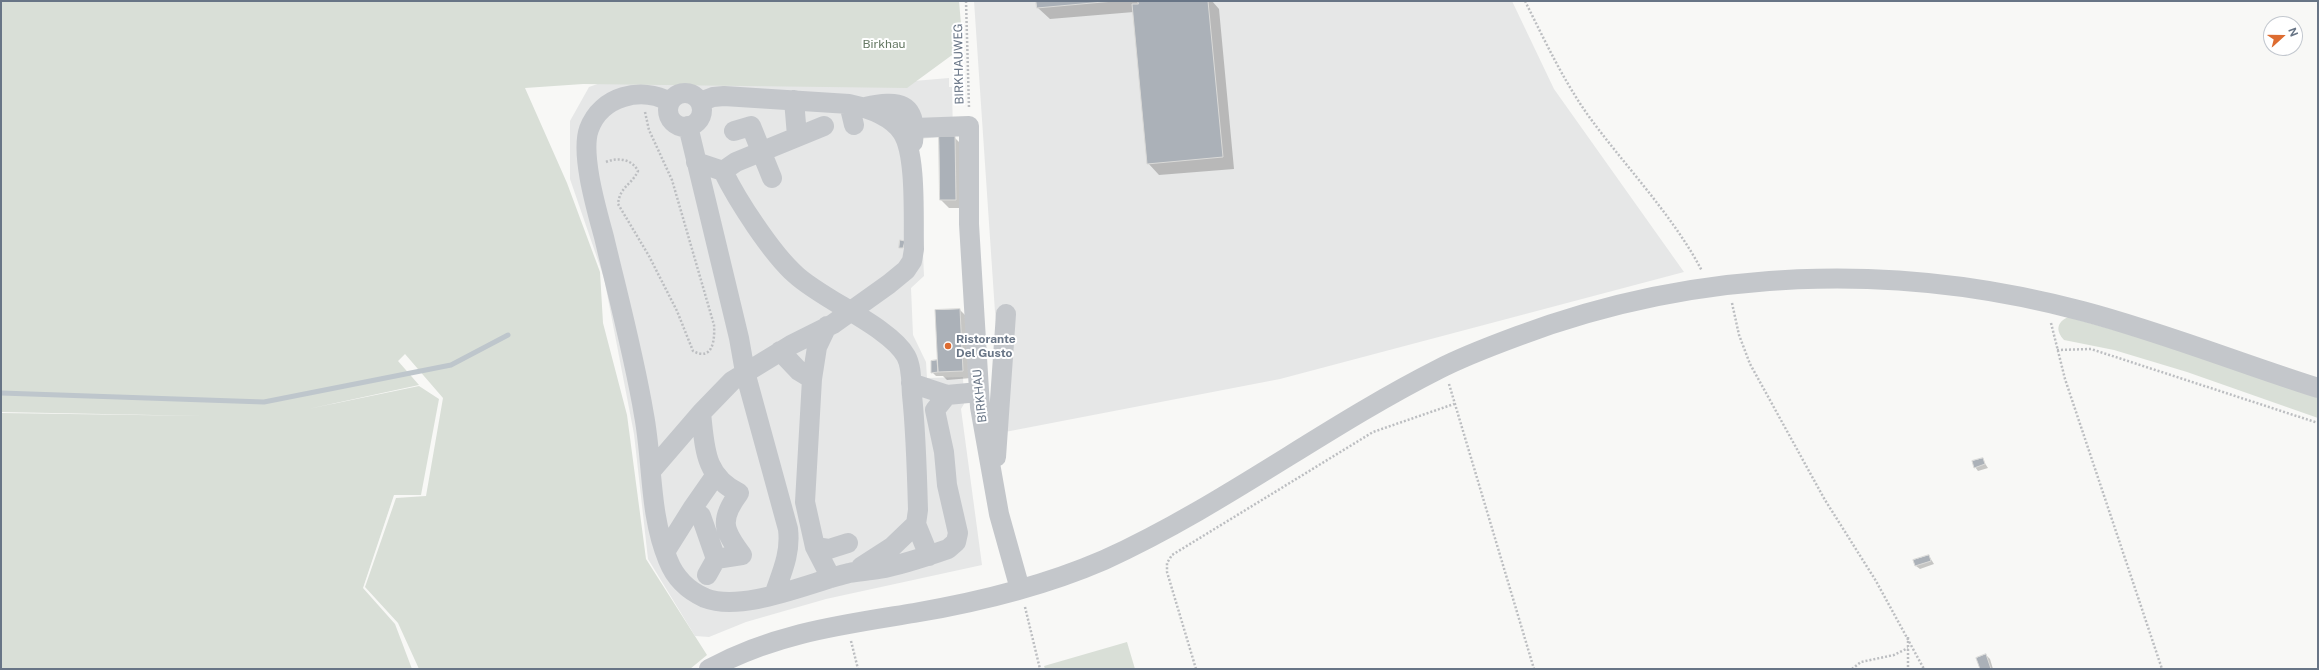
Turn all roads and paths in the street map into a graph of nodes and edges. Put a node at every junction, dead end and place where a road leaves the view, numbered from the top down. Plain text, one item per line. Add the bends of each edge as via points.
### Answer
1 (966, 1) edge
2 (1525, 1) edge
3 (650, 95) junction
4 (794, 100) junction
5 (670, 102) junction
6 (700, 102) junction
7 (857, 106) junction
8 (854, 125) dead end
9 (688, 126) junction
10 (824, 126) dead end
11 (969, 126) junction
12 (915, 128) junction
13 (734, 131) dead end
14 (797, 136) junction
15 (761, 152) junction
16 (911, 160) junction
17 (696, 162) junction
18 (588, 168) junction
19 (723, 171) junction
20 (772, 178) dead end
21 (1719, 285) junction
22 (2047, 302) junction
23 (850, 311) junction
24 (1006, 314) dead end
25 (827, 326) junction
26 (2057, 350) junction
27 (780, 351) junction
28 (745, 372) junction
29 (812, 379) junction
30 (911, 383) junction
31 (2318, 388) edge
32 (979, 392) junction
33 (947, 395) junction
34 (700, 413) junction
35 (2318, 424) edge
36 (651, 471) junction
37 (715, 476) junction
38 (994, 486) junction
39 (692, 509) junction
40 (916, 524) junction
41 (848, 543) dead end
42 (815, 547) junction
43 (665, 552) junction
44 (929, 556) junction
45 (851, 572) junction
46 (831, 578) junction
47 (1020, 590) junction
48 (774, 595) junction
49 (1908, 637) junction
50 (852, 648) dead end
51 (1908, 648) junction
52 (709, 669) edge
53 (858, 669) edge
54 (1040, 669) edge
55 (1196, 669) edge
56 (1534, 669) edge
57 (1852, 669) edge
58 (1908, 669) edge
59 (1924, 669) edge
60 (2162, 669) edge

1 - 11 path, BIRKHAUWEG
2 - 21 path via 1554,59 1589,118 1660,208 1699,264
3 - 5 street
3 - 18 street via 633,94 617,99 597,115 589,130
3 - 18 path via 645,118 672,180 714,325 715,341 712,348 705,353 698,354 693,351 649,256 618,204 622,189 638,171 635,166 623,159 617,159
4 - 6 street via 724,96
4 - 7 street
4 - 14 street
5 - 6 street via 679,94 685,93 696,97
5 - 9 street via 668,108 672,120 682,126
6 - 9 street via 701,114 694,124
7 - 8 street
7 - 12 street via 887,102 904,106 913,118
7 - 16 street via 893,122 902,132
9 - 17 street
10 - 14 street
11 - 12 street
11 - 32 street, BIRKHAU via 969,224
12 - 16 street
13 - 15 street via 751,126
14 - 15 street
15 - 19 street via 736,162
15 - 20 street
16 - 23 street via 906,196 914,249 912,261 890,284
17 - 19 street
17 - 28 street
18 - 36 street via 644,415
19 - 23 street via 730,187 766,239 796,275
21 - 22 street via 1845,277 1979,288
21 - 47 street via 1651,296 1599,309 1482,349 1383,398 1150,537 1101,561
21 - 49 path via 1750,364 1825,500
22 - 26 path
22 - 31 street via 2146,330
23 - 25 street
23 - 30 street via 879,337 898,346 906,356
24 - 38 street
25 - 27 street
25 - 29 street via 817,347
26 - 35 path via 2091,349
26 - 60 path
27 - 28 street
27 - 29 street via 799,372
28 - 34 street via 732,381
28 - 48 street via 790,543
29 - 42 street via 805,502
30 - 33 street
30 - 40 street via 915,424 918,510
32 - 33 street
32 - 38 street, BIRKHAU
33 - 44 street via 935,410 958,533 956,542 948,549
34 - 36 street
34 - 37 street via 705,450
36 - 43 street via 655,517
37 - 39 street
37 - 39 street via 725,487 747,492 730,505 724,525 731,541 747,560 712,567 701,516
38 - 47 street, BIRKHAU
39 - 43 street
40 - 44 street
40 - 45 street via 892,548
41 - 42 street via 829,550
42 - 46 street
43 - 48 street via 677,579 706,598 733,602
44 - 45 street via 879,569
45 - 46 street
46 - 48 street
47 - 52 street via 980,600 801,632 751,648
47 - 54 path
49 - 51 path
49 - 59 path
50 - 53 path
51 - 57 path via 1894,655 1861,662
51 - 58 path
55 - 56 path via 1167,572 1167,564 1172,555 1373,432 1454,404

